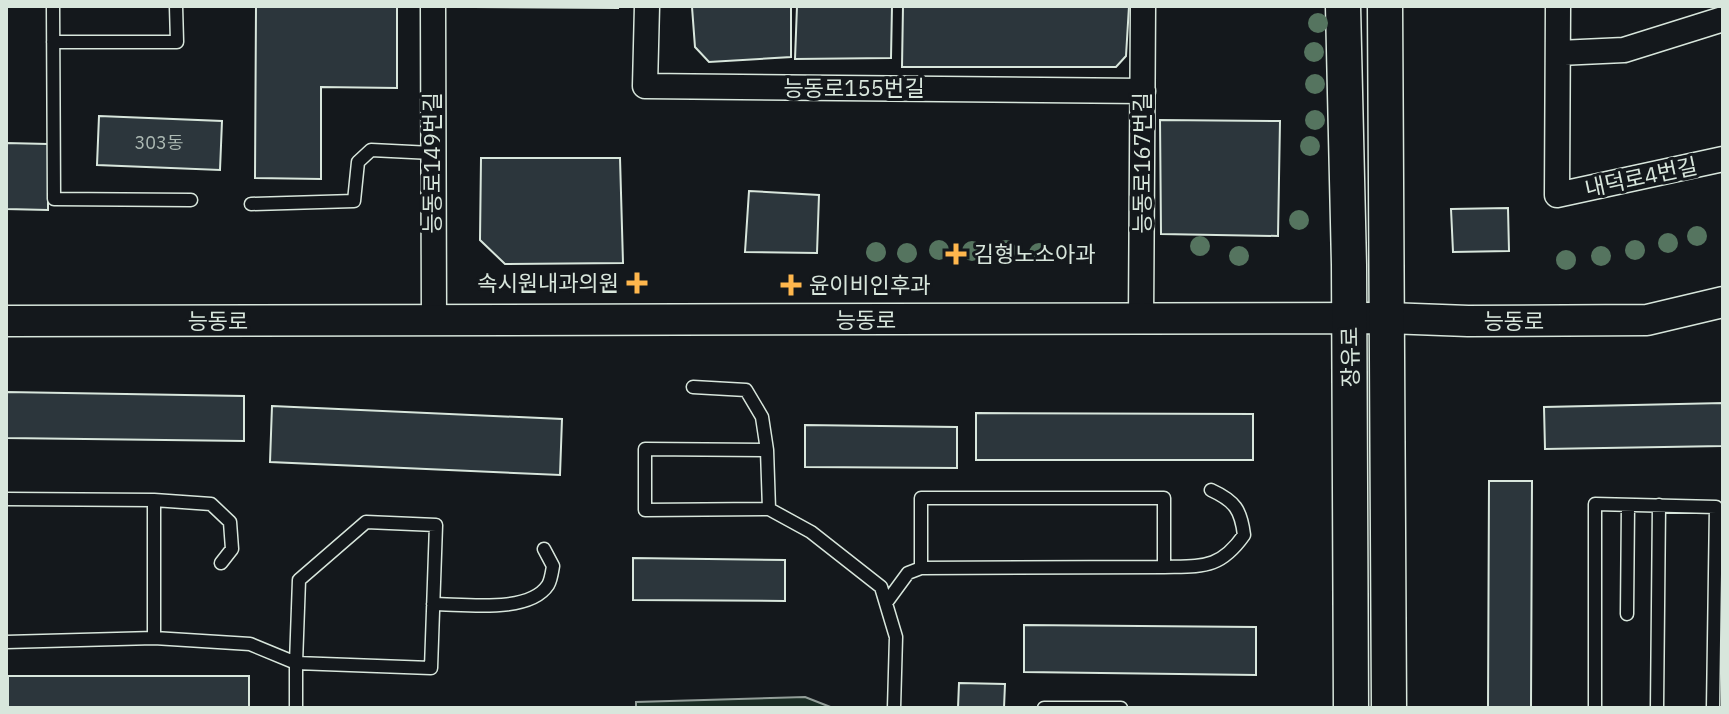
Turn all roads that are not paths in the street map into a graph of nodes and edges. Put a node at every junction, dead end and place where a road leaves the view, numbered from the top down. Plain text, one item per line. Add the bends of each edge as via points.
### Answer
1 (53, 6) edge
2 (176, 6) edge
3 (433, 6) edge
4 (647, 6) edge
5 (1143, 6) edge
6 (1343, 6) edge
7 (1385, 6) edge
8 (1558, 6) edge
9 (1723, 19) edge
10 (53, 42) junction
11 (1559, 53) junction
12 (1143, 91) junction
13 (432, 153) junction
14 (1723, 159) edge
15 (191, 200) dead end
16 (251, 204) dead end
17 (1723, 302) edge
18 (1388, 318) junction
19 (434, 320) junction
20 (1141, 320) junction
21 (1349, 320) junction
22 (6, 321) edge
23 (693, 387) dead end
24 (767, 450) junction
25 (1211, 490) dead end
26 (6, 499) edge
27 (154, 500) junction
28 (1628, 505) junction
29 (1659, 505) junction
30 (769, 509) junction
31 (544, 549) dead end
32 (221, 563) dead end
33 (1164, 567) junction
34 (921, 568) junction
35 (886, 603) junction
36 (433, 604) junction
37 (1627, 614) dead end
38 (154, 638) junction
39 (6, 642) edge
40 (296, 663) junction
41 (296, 708) edge
42 (894, 708) edge
43 (1044, 708) edge
44 (1121, 708) edge
45 (1351, 708) edge
46 (1389, 708) edge
47 (1595, 708) edge
48 (1657, 708) edge
49 (1713, 708) edge

1 - 10 lane
2 - 10 lane via 177,42
3 - 13 street, 능동로149번길
4 - 12 street, 능동로155번길 via 645,86
5 - 12 street, 능동로167번길
6 - 21 main road, 장유로
7 - 18 main road, 장유로
8 - 11 street, 내덕로4번길
9 - 11 street via 1624,50
10 - 15 lane via 54,199
11 - 14 street, 내덕로4번길 via 1557,195
12 - 20 street, 능동로167번길
13 - 16 lane via 371,150 358,162 354,201
13 - 19 street, 능동로149번길
17 - 18 street, 능동로 via 1647,320
18 - 21 street, 능동로
18 - 46 main road, 장유로
19 - 20 street, 능동로
19 - 22 street, 능동로
20 - 21 street, 능동로
21 - 45 main road, 장유로
23 - 24 lane via 746,390 762,417
24 - 30 lane
24 - 30 lane via 645,449 645,510
25 - 33 lane via 1241,514 1244,535 1231,554 1208,566
26 - 27 lane
27 - 32 lane via 211,504 230,522 232,549
27 - 38 lane
28 - 29 lane
28 - 37 lane
28 - 47 lane via 1595,504
29 - 48 lane
29 - 49 lane via 1716,507
30 - 35 lane via 811,532 881,587
31 - 36 lane via 553,566 551,575 530,601
33 - 34 lane
33 - 34 lane via 1164,498 921,498
34 - 35 lane via 908,573
35 - 42 lane via 896,637
36 - 40 lane via 431,668
36 - 40 lane via 436,525 366,522 299,580
38 - 39 lane
38 - 40 lane via 250,644
40 - 41 lane
43 - 44 lane

